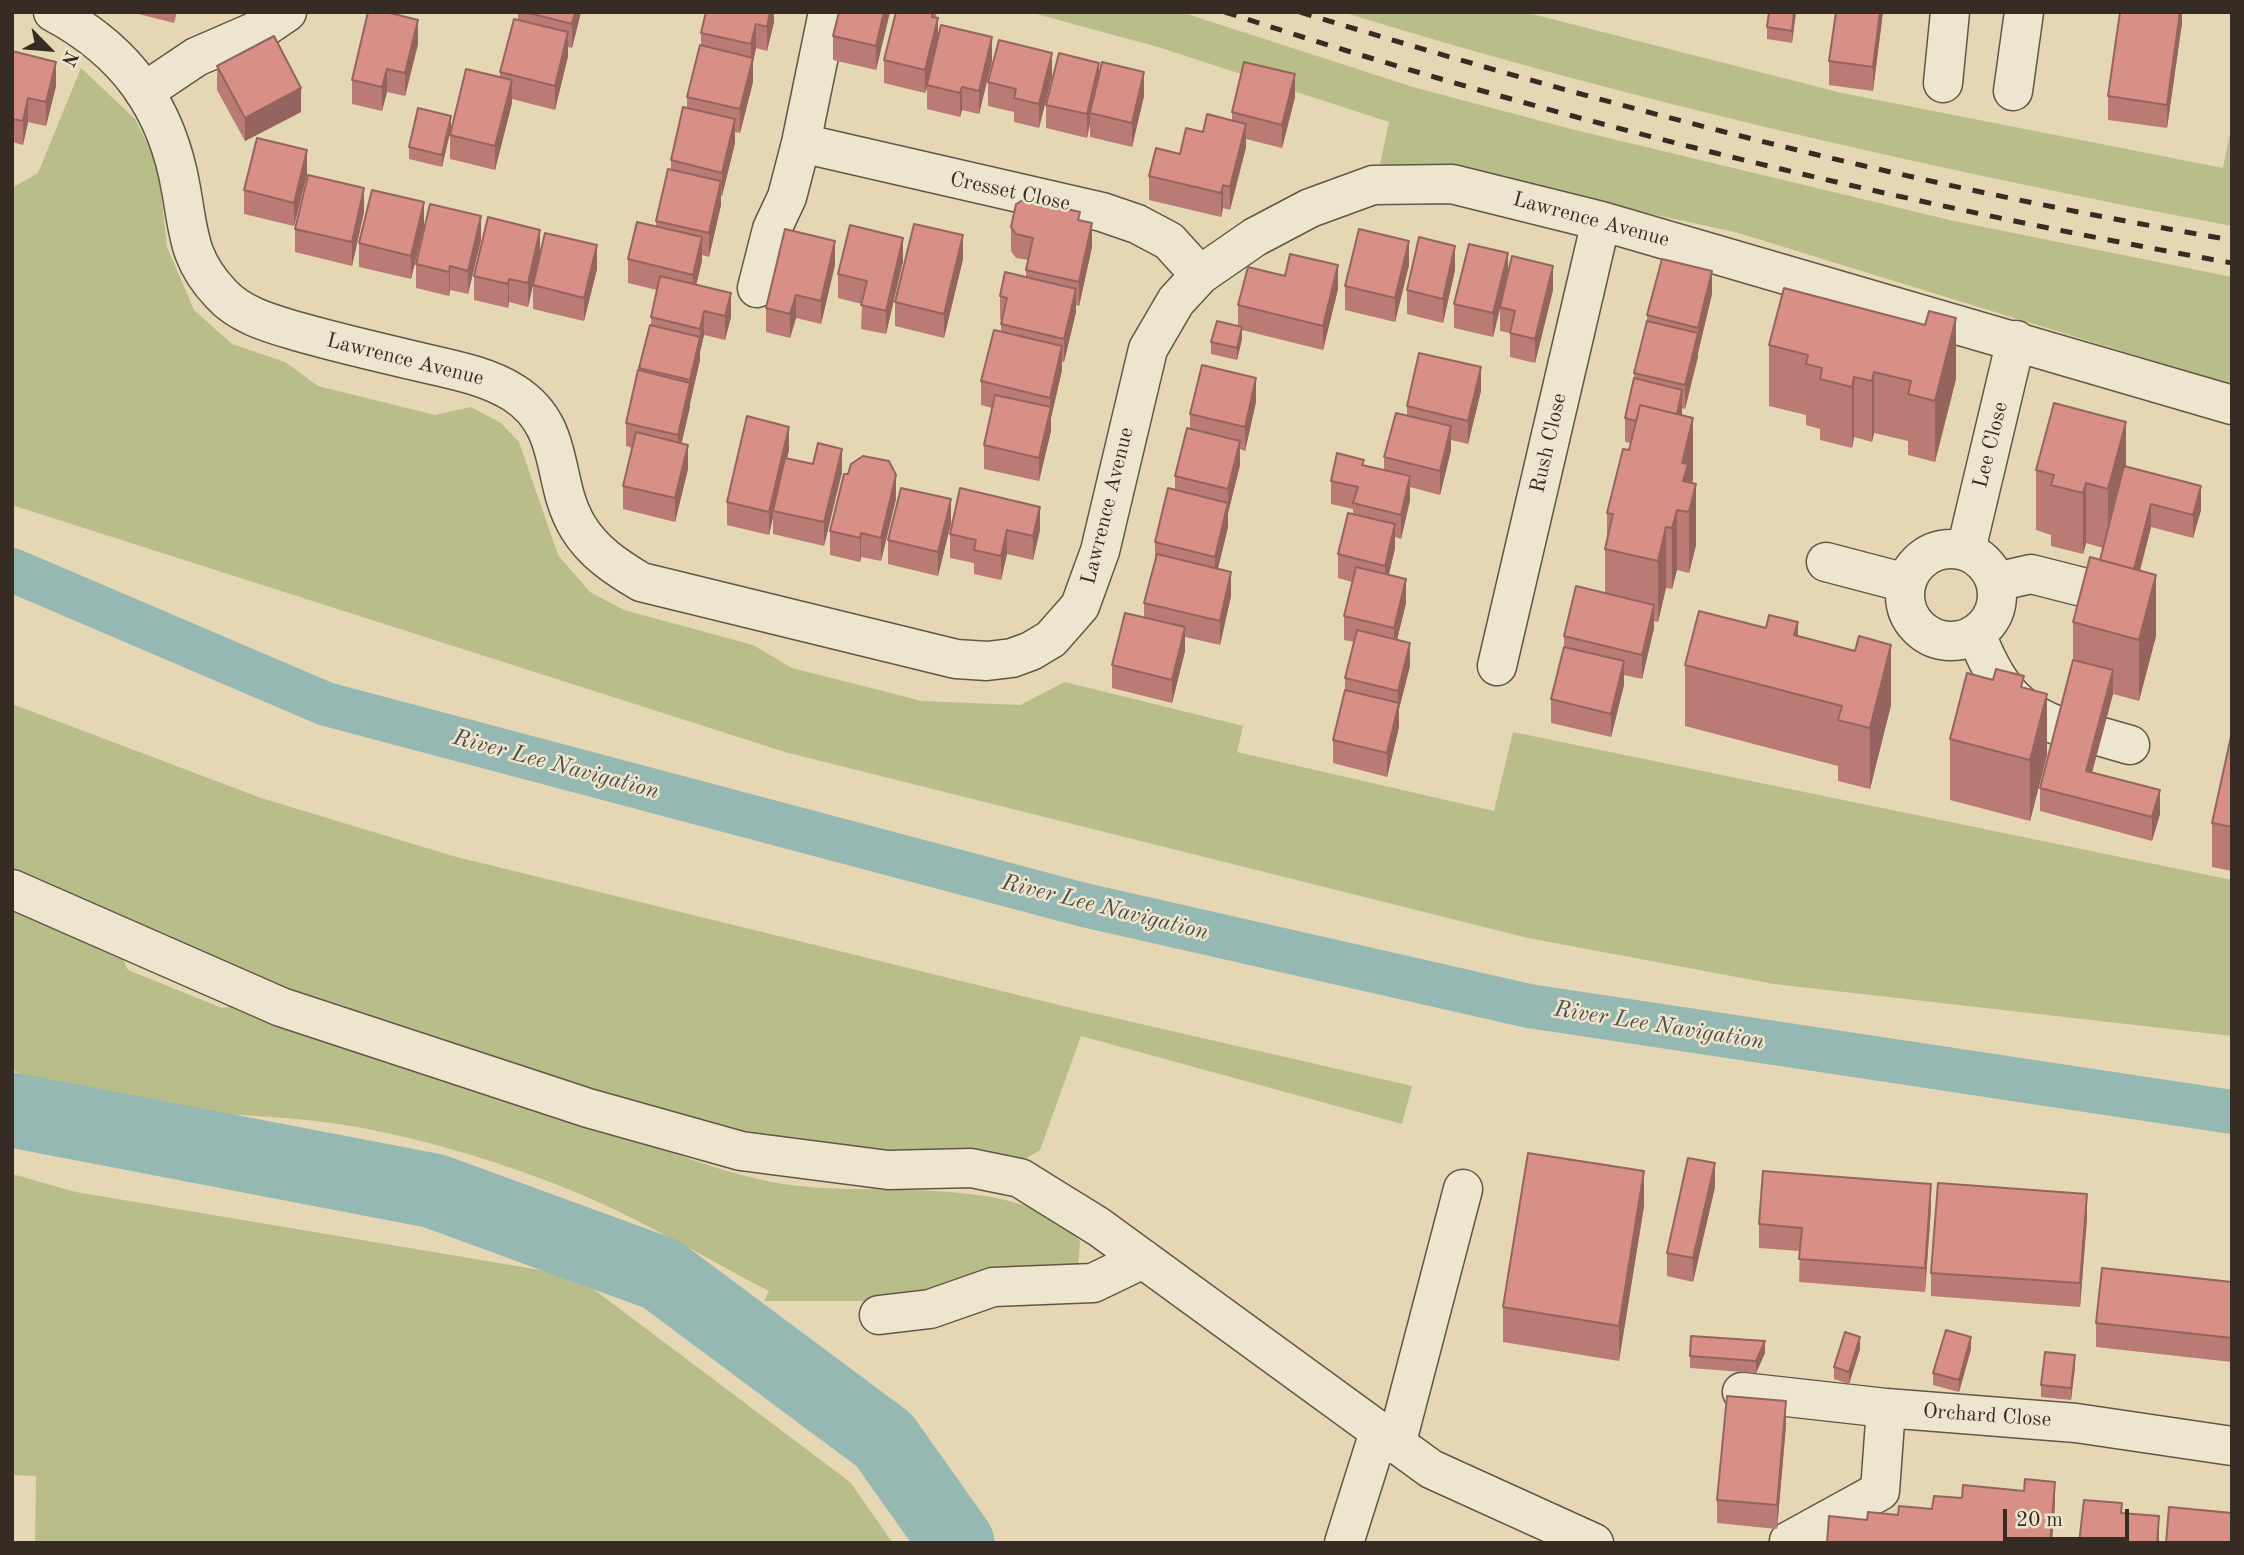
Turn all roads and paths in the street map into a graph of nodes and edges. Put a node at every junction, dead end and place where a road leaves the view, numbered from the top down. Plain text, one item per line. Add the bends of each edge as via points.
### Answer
1 (53, 12) edge
2 (287, 12) edge
3 (828, 12) edge
4 (1950, 12) edge
5 (2024, 12) edge
6 (1943, 83) dead end
7 (2013, 91) dead end
8 (144, 92) junction
9 (801, 144) junction
10 (1601, 221) junction
11 (1200, 275) junction
12 (757, 288) dead end
13 (2016, 340) junction
14 (2232, 405) edge
15 (1966, 550) junction
16 (1826, 562) dead end
17 (1996, 582) junction
18 (1906, 583) junction
19 (2098, 591) edge
20 (1976, 635) junction
21 (1497, 666) dead end
22 (2062, 727) edge
23 (12, 889) edge
24 (1463, 1189) dead end
25 (1143, 1259) junction
26 (879, 1315) dead end
27 (1742, 1392) dead end
28 (1886, 1408) junction
29 (1387, 1438) junction
30 (2232, 1446) edge
31 (1789, 1541) edge
32 (1344, 1543) edge
33 (1594, 1543) edge

1 - 8 street, Lawrence Avenue via 105,44
2 - 8 street via 265,27 195,57
3 - 9 street
4 - 6 street
5 - 7 street
8 - 11 street, Lawrence Avenue via 172,149 196,263 224,298 266,323 474,375 513,393 546,428 578,527 605,559 641,582 956,659 987,661 1031,651 1051,639 1080,607 1100,551 1148,349 1176,301
9 - 11 street, Cresset Close via 1102,212 1169,241
9 - 12 street
10 - 11 street, Lawrence Avenue via 1451,184 1373,185 1310,208 1255,237
10 - 13 street, Lawrence Avenue
10 - 21 street, Rush Close
13 - 14 street, Lawrence Avenue
13 - 15 street, Lee Close
15 - 17 street via 1990,568
15 - 18 street via 1936,551 1923,558
16 - 18 street
17 - 19 street via 2031,574
17 - 20 street via 1995,612
18 - 20 street via 1907,610 1922,632 1947,642
20 - 22 street via 1991,673 2006,691 2043,721
23 - 25 street via 281,1007 588,1108 741,1151 888,1170 971,1168 1020,1178
24 - 29 street
25 - 26 street via 1093,1283 993,1287 930,1309
25 - 29 street
27 - 28 street, Orchard Close
28 - 30 street, Orchard Close via 2076,1423
28 - 31 street via 1880,1491
29 - 32 street
29 - 33 street via 1431,1469

